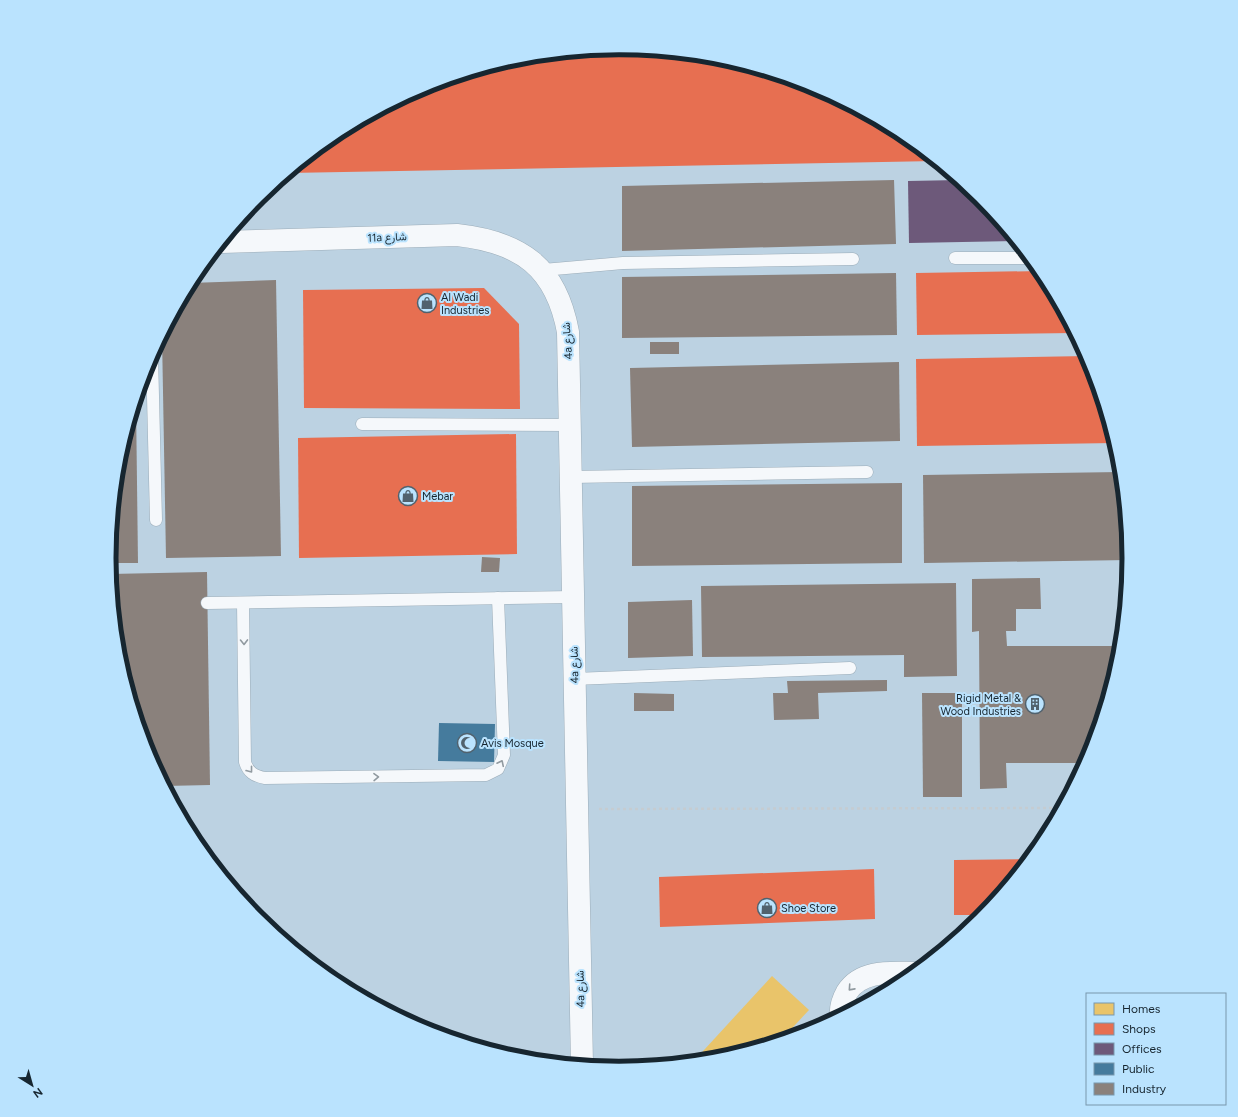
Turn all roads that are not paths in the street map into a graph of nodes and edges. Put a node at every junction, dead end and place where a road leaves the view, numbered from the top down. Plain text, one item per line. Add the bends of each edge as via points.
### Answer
1 (228, 242) edge
2 (955, 258) dead end
3 (1022, 258) edge
4 (853, 259) dead end
5 (543, 270) junction
6 (152, 370) edge
7 (362, 424) dead end
8 (570, 425) junction
9 (867, 472) dead end
10 (571, 478) junction
11 (156, 520) dead end
12 (573, 597) junction
13 (498, 598) junction
14 (207, 603) dead end
15 (243, 603) junction
16 (850, 668) dead end
17 (574, 679) junction
18 (904, 973) edge
19 (841, 1010) edge
20 (582, 1061) edge

1 - 5 street, 11a شارع via 457,235 500,244 528,258
2 - 3 lane
4 - 5 lane via 623,263
5 - 8 street, 4a شارع via 559,298 568,332
6 - 11 lane
7 - 8 lane
8 - 10 street, 4a شارع
9 - 10 lane
10 - 12 street, 4a شارع
12 - 13 lane
12 - 17 street, 4a شارع
13 - 15 lane
15 -> 13 lane via 245,762 252,774 265,778 486,776 498,770 504,755
14 - 15 lane
16 - 17 lane
17 - 20 street, 4a شارع
18 -> 19 street via 878,974 858,981 849,989

